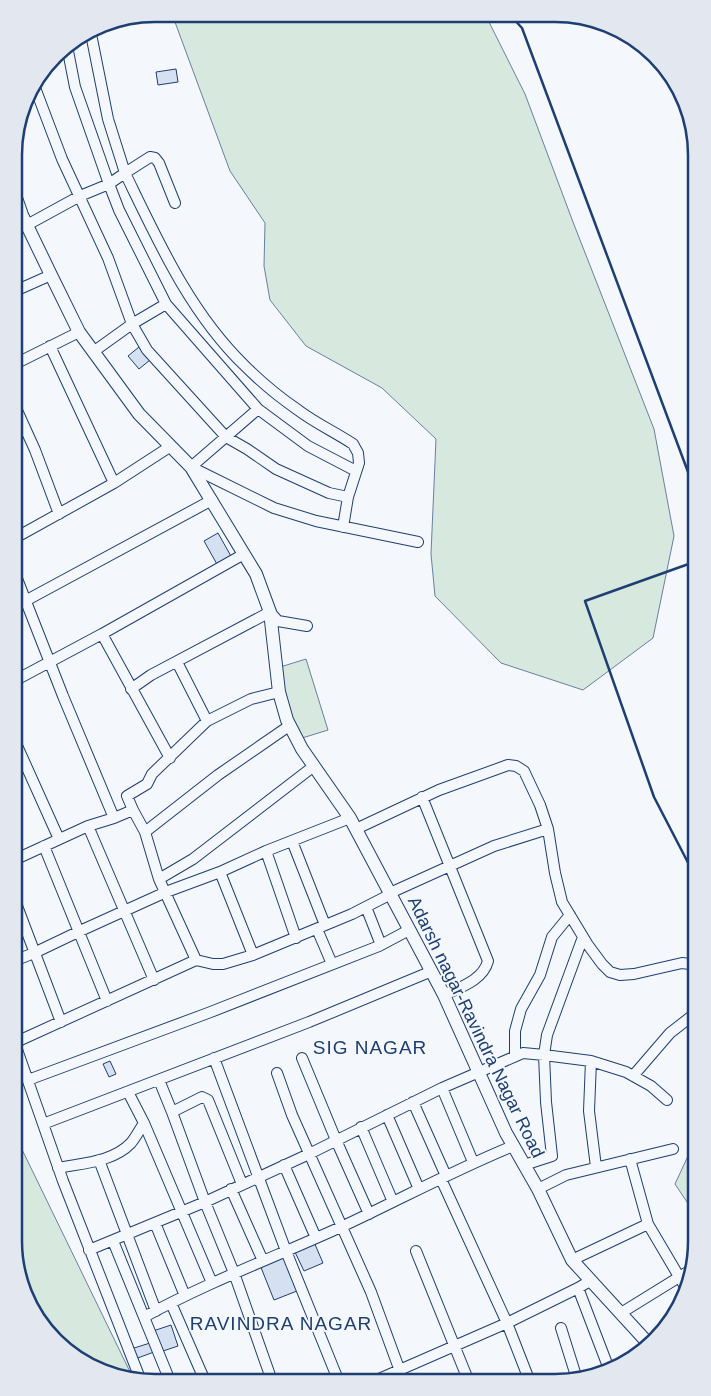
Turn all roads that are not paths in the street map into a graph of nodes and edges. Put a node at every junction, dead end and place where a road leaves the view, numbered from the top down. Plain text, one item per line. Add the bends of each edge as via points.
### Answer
1 (92, 39) dead end
2 (69, 55) edge
3 (37, 95) edge
4 (125, 173) junction
5 (109, 184) junction
6 (80, 196) junction
7 (175, 203) dead end
8 (22, 220) edge
9 (50, 275) junction
10 (22, 288) edge
11 (166, 304) junction
12 (132, 324) junction
13 (80, 332) junction
14 (50, 346) junction
15 (93, 352) junction
16 (22, 360) edge
17 (258, 409) junction
18 (22, 421) edge
19 (226, 437) junction
20 (171, 446) junction
21 (191, 467) junction
22 (356, 471) junction
23 (114, 483) junction
24 (348, 497) junction
25 (212, 500) junction
26 (60, 514) junction
27 (343, 527) junction
28 (22, 534) edge
29 (418, 542) dead end
30 (244, 554) junction
31 (22, 593) edge
32 (25, 601) junction
33 (22, 603) edge
34 (270, 612) junction
35 (307, 626) dead end
36 (102, 634) junction
37 (50, 661) junction
38 (177, 662) junction
39 (22, 677) edge
40 (131, 689) junction
41 (279, 692) junction
42 (207, 721) junction
43 (290, 726) junction
44 (22, 756) edge
45 (170, 758) junction
46 (314, 766) junction
47 (422, 797) junction
48 (133, 810) junction
49 (114, 818) junction
50 (353, 823) junction
51 (88, 826) junction
52 (548, 829) junction
53 (144, 832) junction
54 (59, 839) junction
55 (292, 841) junction
56 (44, 846) junction
57 (266, 851) junction
58 (22, 856) edge
59 (450, 865) junction
60 (220, 872) junction
61 (159, 879) junction
62 (166, 892) junction
63 (390, 894) junction
64 (366, 907) junction
65 (123, 911) junction
66 (570, 915) junction
67 (22, 920) edge
68 (321, 927) junction
69 (80, 930) junction
70 (409, 930) junction
71 (583, 937) junction
72 (296, 938) junction
73 (381, 945) junction
74 (34, 954) junction
75 (253, 955) junction
76 (22, 958) edge
77 (196, 960) junction
78 (332, 964) junction
79 (688, 964) edge
80 (432, 971) junction
81 (154, 980) junction
82 (444, 995) junction
83 (107, 1001) junction
84 (688, 1019) edge
85 (61, 1022) junction
86 (22, 1039) edge
87 (544, 1055) junction
88 (515, 1056) junction
89 (214, 1058) junction
90 (302, 1058) dead end
91 (591, 1061) junction
92 (22, 1064) edge
93 (478, 1072) junction
94 (277, 1073) dead end
95 (633, 1076) junction
96 (28, 1080) junction
97 (158, 1080) junction
98 (442, 1088) junction
99 (128, 1092) junction
100 (667, 1100) dead end
101 (413, 1102) junction
102 (172, 1112) junction
103 (387, 1114) junction
104 (144, 1123) junction
105 (43, 1124) junction
106 (361, 1127) junction
107 (336, 1140) junction
108 (513, 1146) junction
109 (673, 1150) dead end
110 (309, 1154) junction
111 (630, 1159) junction
112 (99, 1160) junction
113 (472, 1162) junction
114 (284, 1165) junction
115 (524, 1166) junction
116 (596, 1167) junction
117 (58, 1168) junction
118 (258, 1176) junction
119 (444, 1177) junction
120 (242, 1184) junction
121 (538, 1188) junction
122 (231, 1189) junction
123 (419, 1189) junction
124 (205, 1202) junction
125 (393, 1202) junction
126 (182, 1211) junction
127 (369, 1214) junction
128 (155, 1222) junction
129 (648, 1224) junction
130 (341, 1227) junction
131 (127, 1235) junction
132 (316, 1238) junction
133 (113, 1241) junction
134 (89, 1250) junction
135 (286, 1251) junction
136 (416, 1251) dead end
137 (263, 1260) junction
138 (572, 1260) junction
139 (234, 1273) junction
140 (590, 1281) junction
141 (681, 1281) edge
142 (212, 1283) junction
143 (578, 1288) junction
144 (185, 1296) junction
145 (171, 1303) junction
146 (156, 1311) junction
147 (621, 1313) junction
148 (144, 1317) junction
149 (507, 1323) junction
150 (561, 1328) dead end
151 (644, 1339) edge
152 (455, 1344) junction
153 (607, 1363) edge
154 (400, 1369) junction
155 (137, 1372) edge
156 (575, 1372) edge
157 (167, 1374) edge
158 (202, 1374) edge
159 (270, 1374) edge
160 (337, 1374) edge
161 (389, 1374) edge
162 (402, 1374) edge
163 (466, 1374) edge
164 (527, 1374) edge

1 - 4 street via 108,119
2 - 5 street via 75,87
3 - 6 street
4 - 5 street
4 - 7 street via 150,156 155,158
4 - 22 street via 168,260 217,334 245,366 290,405 353,444 358,453
5 - 6 street
5 - 11 street
6 - 8 street
6 - 12 street via 108,258
8 - 9 street, Adarsh nagar-Ravindra Nagar Road
9 - 10 street
9 - 13 street, Adarsh nagar-Ravindra Nagar Road
11 - 12 street
11 - 17 street
12 - 15 street
12 - 19 street via 148,350
13 - 14 street
13 - 15 street, Adarsh nagar-Ravindra Nagar Road
14 - 16 street
14 - 23 street
15 - 20 street, Adarsh nagar-Ravindra Nagar Road via 139,414
17 - 19 street
17 - 22 street via 308,446
18 - 26 street
19 - 21 street
19 - 24 street via 284,474 329,493
20 - 21 street, Adarsh nagar-Ravindra Nagar Road
20 - 23 street
21 - 25 street, Adarsh nagar-Ravindra Nagar Road
21 - 27 street via 274,508
22 - 24 street
23 - 26 street
24 - 27 street
25 - 30 street, Adarsh nagar-Ravindra Nagar Road
25 - 32 street
26 - 28 street
27 - 29 street
30 - 34 street, Adarsh nagar-Ravindra Nagar Road via 256,574
30 - 36 street
31 - 32 street
32 - 33 street
32 - 37 street
34 - 35 street via 278,622
34 - 38 street
34 - 41 street, Adarsh nagar-Ravindra Nagar Road
36 - 37 street
36 - 40 street
37 - 39 street
37 - 49 street
38 - 40 street
38 - 42 street
40 - 45 street
41 - 42 street via 251,699
41 - 43 street, Adarsh nagar-Ravindra Nagar Road
42 - 45 street
43 - 46 street, Adarsh nagar-Ravindra Nagar Road
43 - 53 street via 218,775
44 - 54 street
45 - 48 street via 152,774 148,784 127,796
46 - 50 street, Adarsh nagar-Ravindra Nagar Road
46 - 61 street via 193,859
47 - 50 street
47 - 52 street via 508,765 516,766 524,771
47 - 59 street
48 - 49 street
48 - 53 street
49 - 51 street
50 - 55 street
50 - 63 street, Adarsh nagar-Ravindra Nagar Road
51 - 54 street
51 - 65 street
52 - 59 street via 494,846
52 - 66 street via 562,902
53 - 61 street
54 - 56 street
55 - 57 street
55 - 68 street
56 - 58 street
56 - 69 street
57 - 60 street
57 - 72 street
59 - 63 street
59 - 82 street via 488,961 479,976
60 - 62 street
60 - 75 street
61 - 62 street
62 - 65 street
62 - 77 street
63 - 64 street
63 - 70 street, Adarsh nagar-Ravindra Nagar Road
64 - 68 street
64 - 73 street
65 - 69 street
65 - 81 street
66 - 71 street
66 - 88 street via 552,937 542,970 520,1009 515,1030
67 - 74 street
68 - 72 street
68 - 78 street
69 - 74 street
69 - 83 street
70 - 73 street
70 - 80 street, Adarsh nagar-Ravindra Nagar Road
71 - 79 street via 602,964 615,974 634,974
71 - 87 street via 547,1035
72 - 75 street
73 - 78 street
74 - 76 street
74 - 85 street
75 - 77 street via 223,964
77 - 81 street
78 - 96 street
80 - 82 street, Adarsh nagar-Ravindra Nagar Road
80 - 89 street
81 - 83 street
82 - 93 street, Adarsh nagar-Ravindra Nagar Road
83 - 85 street
84 - 95 street via 670,1032
85 - 86 street
87 - 88 street
87 - 91 street
87 - 115 street via 552,1156
88 - 93 street
89 - 97 street
89 - 118 street
90 - 107 street
91 - 95 street
91 - 116 street via 589,1111
92 - 96 street
93 - 98 street
93 - 108 street, Adarsh nagar-Ravindra Nagar Road
94 - 110 street
95 - 100 street
96 - 105 street
97 - 99 street
97 - 102 street
98 - 101 street
98 - 113 street
99 - 104 street
99 - 105 street
101 - 103 street
101 - 119 street
102 - 120 street via 202,1097 208,1100
102 - 124 street
103 - 106 street
103 - 123 street
104 - 112 street via 124,1149
104 - 126 street
105 - 117 street
106 - 107 street
106 - 125 street
107 - 110 street
107 - 127 street
108 - 113 street
108 - 115 street, Adarsh nagar-Ravindra Nagar Road
109 - 111 street
110 - 114 street
110 - 130 street
111 - 116 street
111 - 129 street
112 - 117 street
112 - 131 street
113 - 119 street
114 - 118 street
114 - 132 street
115 - 121 street, Adarsh nagar-Ravindra Nagar Road
116 - 121 street via 566,1175
117 - 134 street
118 - 120 street
118 - 135 street
119 - 123 street
119 - 149 street
120 - 122 street
121 - 138 street, Adarsh nagar-Ravindra Nagar Road
122 - 124 street
122 - 137 street
123 - 125 street
124 - 126 street
124 - 139 street
125 - 127 street
126 - 128 street
126 - 142 street
127 - 130 street
128 - 131 street
128 - 144 street
129 - 138 street
129 - 141 street
130 - 132 street
130 - 154 street via 371,1292
131 - 133 street
131 - 146 street
132 - 135 street
133 - 134 street
133 - 148 street
134 - 155 street
135 - 137 street
135 - 160 street
136 - 152 street
137 - 139 street
138 - 140 street, Adarsh nagar-Ravindra Nagar Road
139 - 142 street
139 - 159 street
140 - 143 street
140 - 147 street, Adarsh nagar-Ravindra Nagar Road
141 - 147 street
142 - 144 street
143 - 149 street
143 - 153 street
144 - 145 street
145 - 146 street
145 - 158 street
146 - 148 street
147 - 151 street, Adarsh nagar-Ravindra Nagar Road
148 - 157 street
149 - 152 street
149 - 164 street
150 - 156 street
152 - 154 street
152 - 163 street
154 - 161 street
154 - 162 street

